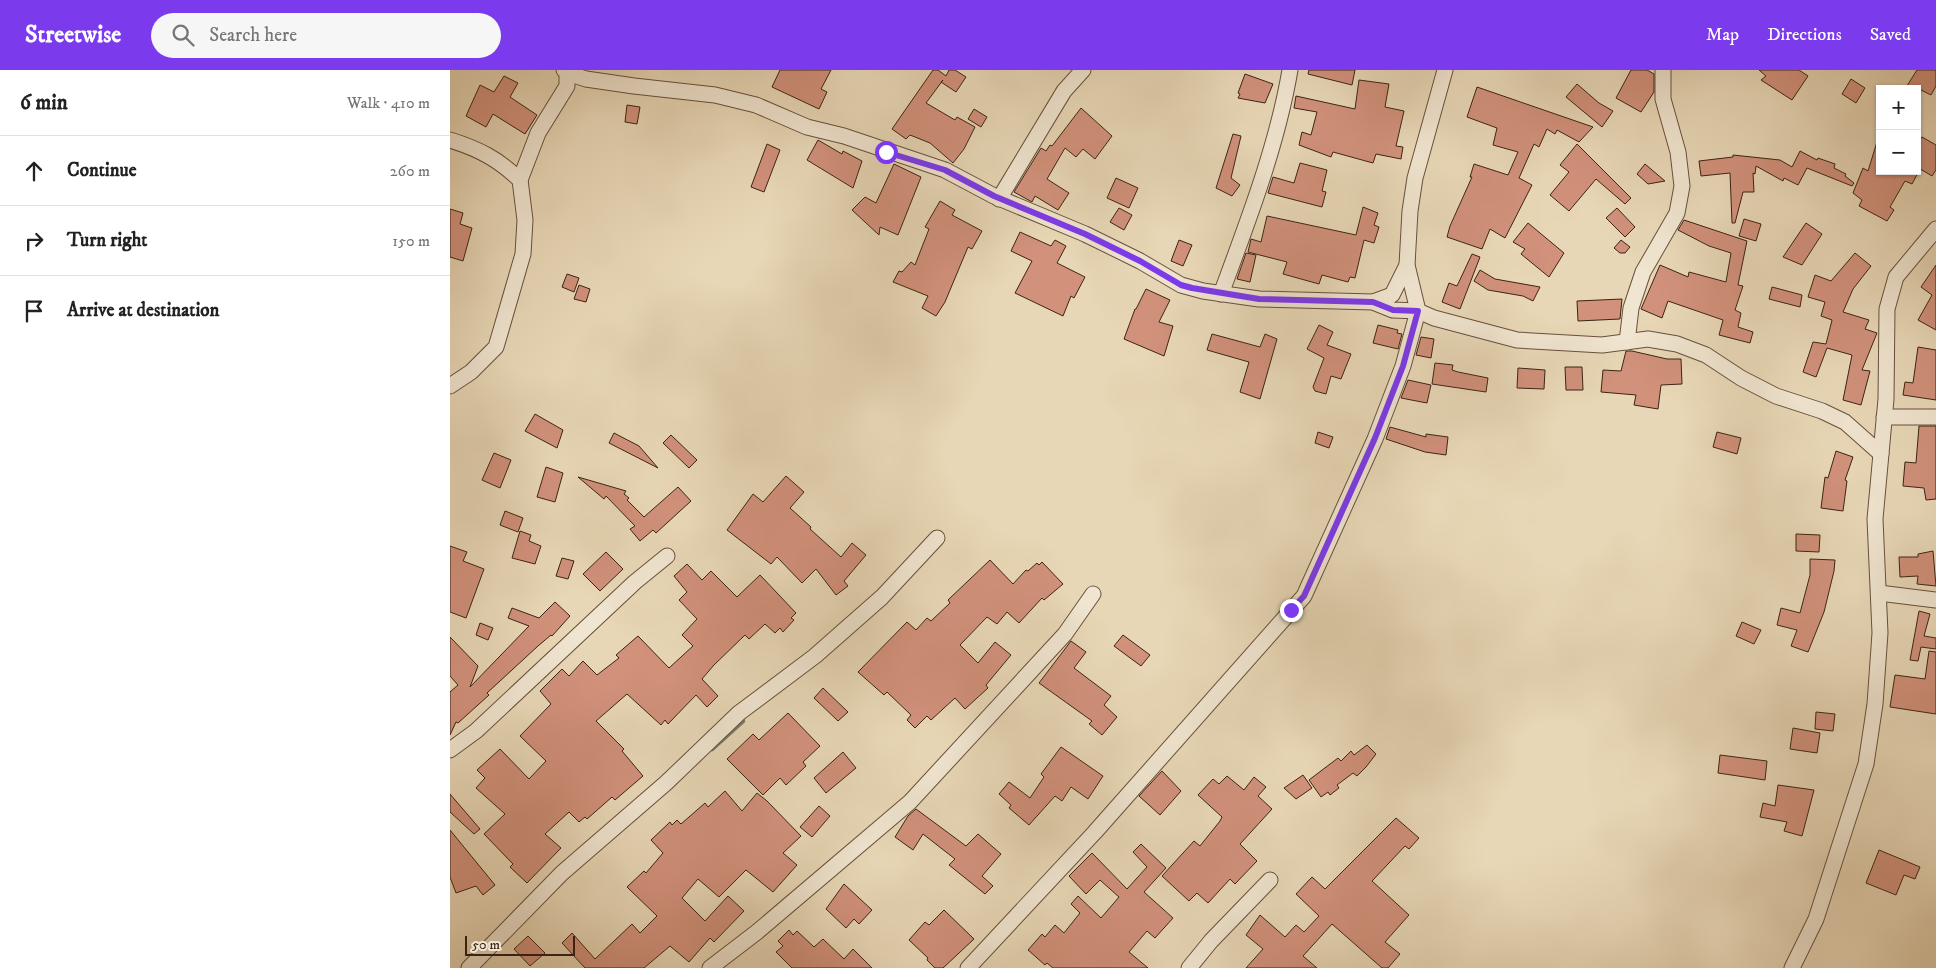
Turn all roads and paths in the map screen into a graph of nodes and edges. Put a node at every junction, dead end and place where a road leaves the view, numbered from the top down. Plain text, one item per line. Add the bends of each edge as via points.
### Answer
1 (1083, 70) edge
2 (1290, 70) edge
3 (1445, 70) edge
4 (1664, 70) edge
5 (565, 72) edge
6 (450, 140) edge
7 (520, 180) junction
8 (999, 199) junction
9 (1936, 229) edge
10 (1407, 264) junction
11 (1221, 294) junction
12 (1373, 302) junction
13 (1418, 311) junction
14 (1627, 342) junction
15 (450, 386) edge
16 (1884, 416) junction
17 (1936, 417) edge
18 (1881, 454) junction
19 (936, 538) dead end
20 (667, 556) dead end
21 (1879, 593) junction
22 (1093, 594) dead end
23 (1936, 600) edge
24 (450, 750) edge
25 (1270, 880) dead end
26 (469, 968) edge
27 (710, 968) edge
28 (968, 968) edge
29 (1189, 968) edge
30 (1792, 968) edge

1 - 8 street via 1064,91
2 - 11 street via 1248,221
3 - 10 street via 1415,178
4 - 14 street via 1663,99 1678,152 1682,186 1678,213 1644,272 1631,308
5 - 7 street via 567,86 538,133
5 - 8 street via 586,79 715,95 756,104 807,127 945,170
6 - 7 street via 502,162
7 - 15 street via 523,254 496,346 471,372
8 - 11 street via 1093,238 1181,285
9 - 16 street via 1896,277 1887,309
10 - 12 street via 1392,295
10 - 13 street
11 - 12 street via 1259,299
12 - 13 street via 1393,310
13 - 14 street via 1517,340 1602,345
13 - 28 street via 1403,366 1375,438 1304,596 1095,832
14 - 18 street via 1648,339 1676,344 1706,355 1776,396 1845,422
16 - 17 street
16 - 18 street
18 - 21 street via 1875,519
19 - 26 street via 882,597 815,656 739,712 666,783 562,873
20 - 24 street via 476,731
21 - 23 street
21 - 30 street via 1875,704 1866,764 1816,919
22 - 27 street via 1065,634 910,802 758,932
25 - 29 street via 1210,940

